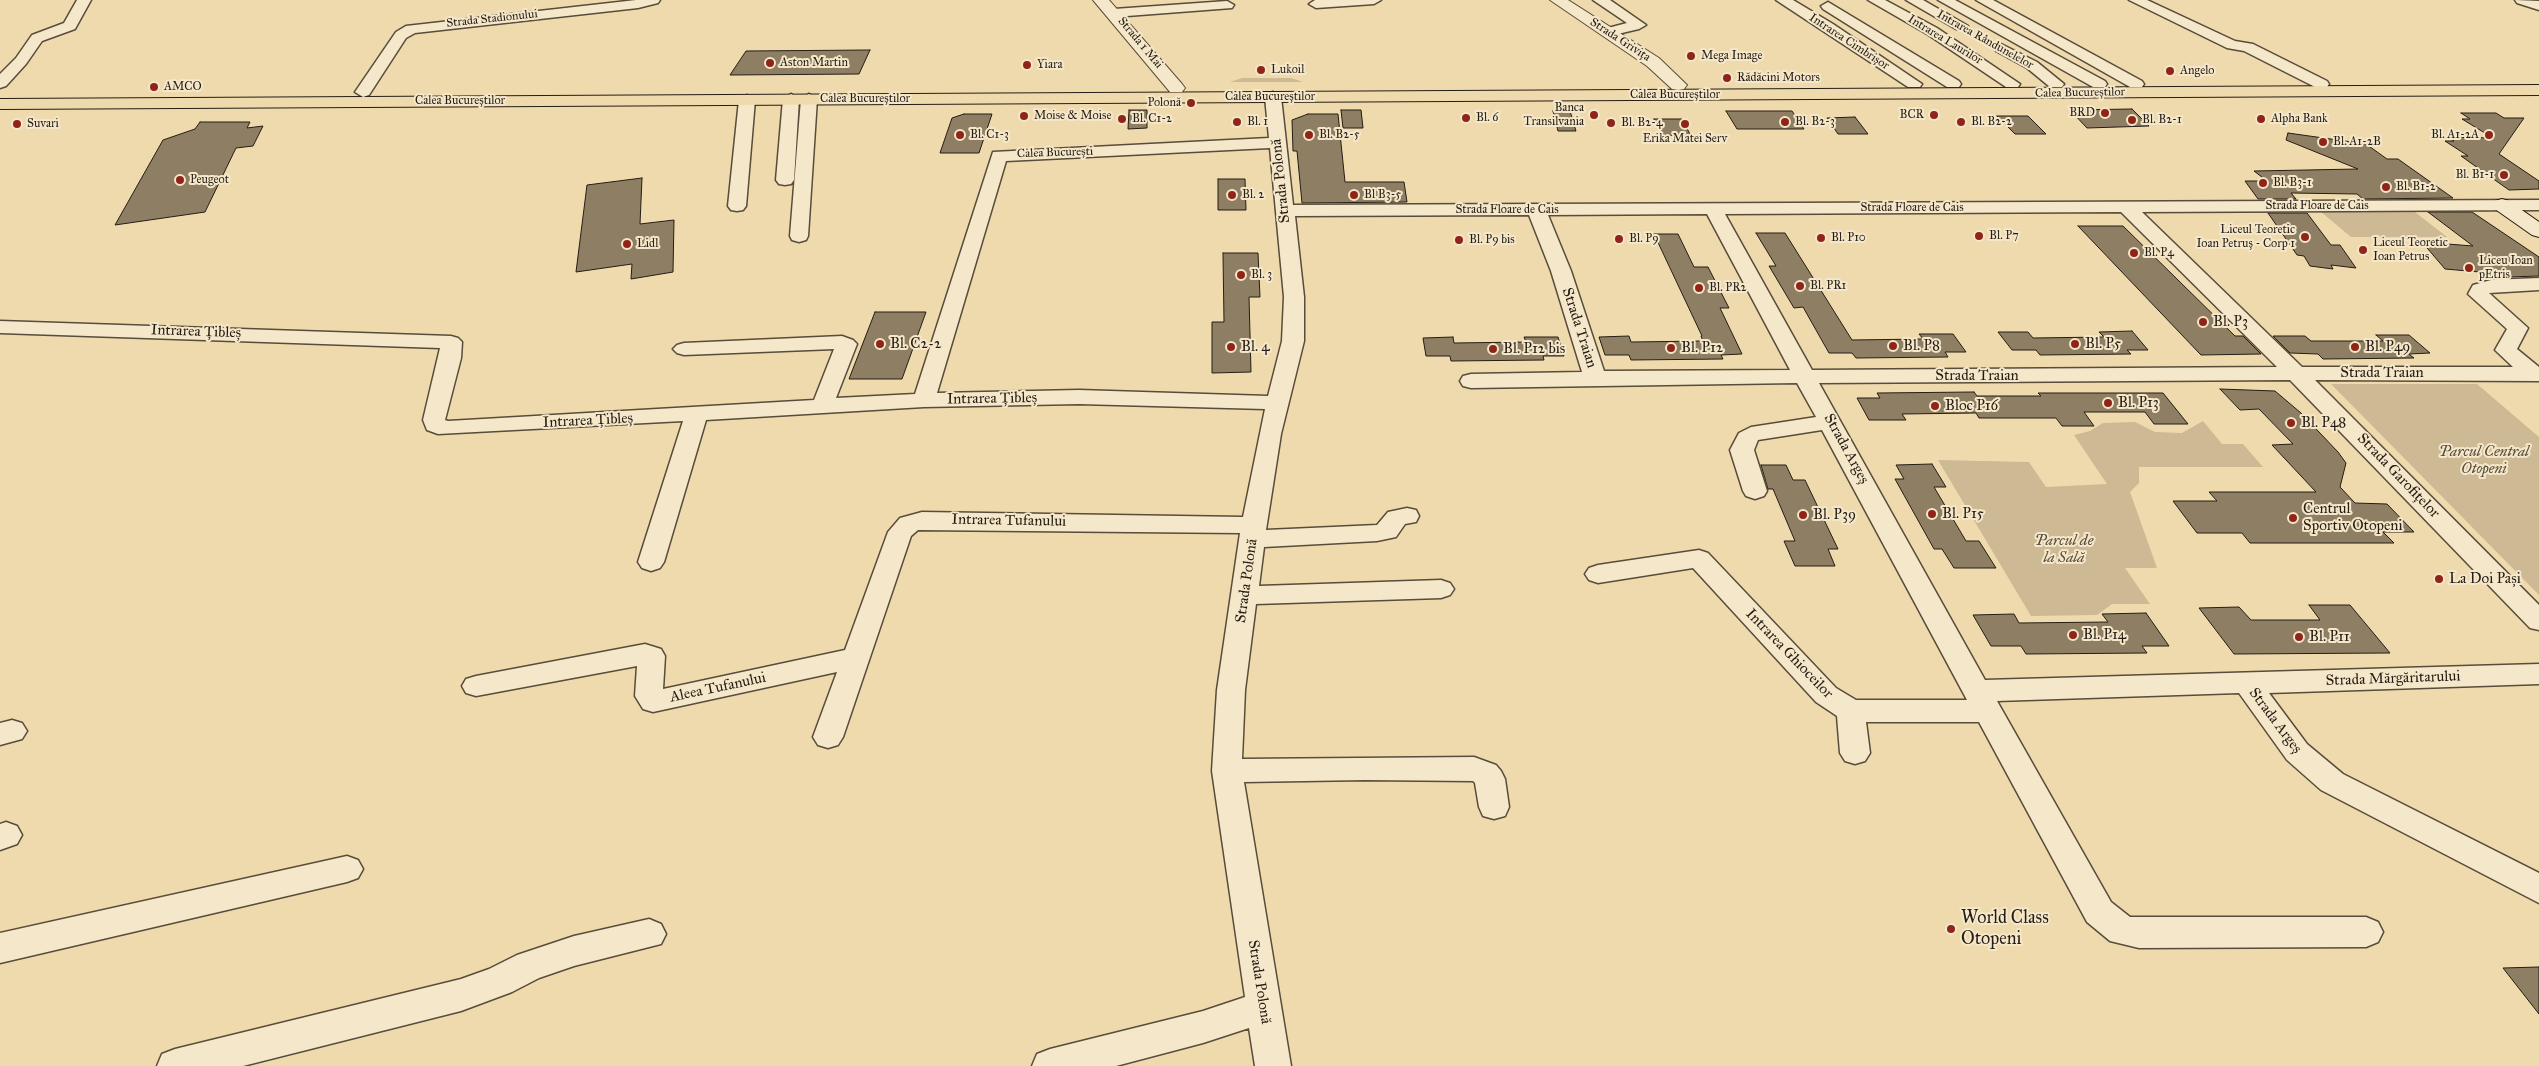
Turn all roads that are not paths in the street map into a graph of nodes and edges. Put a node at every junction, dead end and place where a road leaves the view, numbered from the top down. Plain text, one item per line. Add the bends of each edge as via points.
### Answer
1 (84, 0) edge
2 (653, 0) edge
3 (1101, 0) edge
4 (1374, 0) edge
5 (1558, 0) edge
6 (1600, 0) edge
7 (1783, 0) edge
8 (1875, 0) edge
9 (1913, 0) edge
10 (1946, 0) edge
11 (1984, 0) edge
12 (2136, 0) edge
13 (2522, 0) edge
14 (1316, 4) dead end
15 (1227, 5) dead end
16 (1828, 6) dead end
17 (2539, 6) edge
18 (1114, 13) junction
19 (1609, 32) junction
20 (1976, 34) dead end
21 (1991, 42) dead end
22 (0, 83) edge
23 (2539, 83) edge
24 (1914, 84) junction
25 (1953, 84) junction
26 (2012, 84) junction
27 (2056, 84) junction
28 (2099, 84) junction
29 (2136, 84) junction
30 (2321, 84) junction
31 (1678, 85) junction
32 (1176, 88) junction
33 (2539, 90) edge
34 (364, 92) junction
35 (1273, 97) junction
36 (790, 99) junction
37 (809, 99) junction
38 (747, 100) junction
39 (0, 102) edge
40 (1277, 143) junction
41 (785, 180) dead end
42 (2502, 205) junction
43 (2539, 205) edge
44 (737, 206) dead end
45 (2126, 207) junction
46 (1536, 209) junction
47 (1713, 209) junction
48 (1284, 211) junction
49 (2539, 231) edge
50 (799, 236) dead end
51 (2539, 284) edge
52 (0, 327) edge
53 (684, 349) dead end
54 (2296, 373) junction
55 (2536, 374) edge
56 (1806, 377) junction
57 (1595, 378) junction
58 (1471, 381) dead end
59 (924, 400) junction
60 (1278, 403) junction
61 (822, 407) junction
62 (696, 415) junction
63 (1831, 422) junction
64 (1755, 490) dead end
65 (1407, 516) dead end
66 (1254, 532) junction
67 (651, 562) dead end
68 (1598, 574) dead end
69 (1441, 589) dead end
70 (1245, 595) junction
71 (2539, 621) edge
72 (856, 658) junction
73 (2539, 674) edge
74 (2246, 682) junction
75 (476, 686) dead end
76 (1983, 701) junction
77 (1852, 711) junction
78 (828, 737) dead end
79 (1854, 753) dead end
80 (1227, 771) junction
81 (1494, 807) dead end
82 (348, 869) dead end
83 (2539, 888) edge
84 (2366, 932) dead end
85 (649, 934) dead end
86 (0, 948) edge
87 (1263, 1007) junction
88 (175, 1066) edge
89 (1050, 1066) edge
90 (1273, 1066) edge

1 - 22 street via 73,23 37,38
2 - 34 street, Strada Stadionului via 411,29 401,35
3 - 18 street, Strada 1 Mai
4 - 14 street
5 - 19 street, Strada Grivița
6 - 19 street via 1639,25
7 - 24 street, Intrarea Cimbrișor
8 - 26 street, Intrarea Laurilor via 1940,36
9 - 20 street, Intrarea Rândunelelor
10 - 28 street
11 - 29 street
12 - 30 street via 2232,45 2248,47
13 - 17 street
15 - 18 street
16 - 25 street
18 - 32 street, Strada 1 Mai
19 - 31 street, Strada Grivița via 1653,62
21 - 27 street, Intrarea Rândunelelor
23 - 30 highway, Calea Bucureștilor
24 - 25 highway, Calea Bucureștilor
24 - 31 highway, Calea Bucureștilor
25 - 26 highway, Calea Bucureștilor
26 - 27 highway, Calea Bucureștilor
27 - 28 highway, Calea Bucureștilor
28 - 29 highway, Calea Bucureștilor
29 - 30 highway, Calea Bucureștilor
31 - 32 highway, Calea Bucureștilor
32 - 34 highway, Calea Bucureștilor
33 - 35 highway, Calea Bucureștilor
34 - 39 highway, Calea Bucureștilor
35 - 37 highway, Calea Bucureștilor
35 - 40 street, Strada Polonă
36 - 37 highway, Calea Bucureștilor
36 - 38 highway, Calea Bucureștilor
36 - 41 street
37 - 50 street
38 - 39 highway, Calea Bucureștilor
38 - 44 street
40 - 48 street, Strada Polonă
40 - 59 street, Calea București via 999,156
42 - 43 street, Strada Floare de Cais
42 - 45 street, Strada Floare de Cais
42 - 49 street
45 - 47 street, Strada Floare de Cais
45 - 54 street, Strada Garofițelor
46 - 47 street, Strada Floare de Cais
46 - 48 street, Strada Floare de Cais
46 - 57 street, Strada Traian via 1561,271
47 - 56 street, Strada Argeș
48 - 60 street, Strada Polonă via 1294,323 1290,357
51 - 55 street via 2491,286 2480,289 2478,294 2518,328 2506,350
52 - 62 street, Intrarea Țibleș via 451,342 434,420 438,427
53 - 61 street via 842,342 846,344
54 - 55 street, Strada Traian
54 - 56 street, Strada Traian
54 - 71 street, Strada Garofițelor
56 - 57 street, Strada Traian
56 - 63 street, Strada Argeș
57 - 58 street
59 - 60 street, Intrarea Țibleș via 1079,397
59 - 61 street, Intrarea Țibleș
60 - 66 street, Strada Polonă
61 - 62 street, Intrarea Țibleș
62 - 67 street
63 - 64 street via 1751,434 1742,450
63 - 76 street, Strada Argeș
65 - 66 street, Intrarea Tufanului via 1397,518 1387,531 1377,533
66 - 70 street, Strada Polonă
66 - 72 street, Intrarea Tufanului via 922,520 909,524 900,532
68 - 77 street, Intrarea Ghioceilor via 1699,559 1826,695
69 - 70 street
70 - 80 street, Strada Polonă via 1228,718
72 - 75 street, Aleea Tufanului via 664,700 653,700 649,696 651,656 645,654
72 - 78 street, Intrarea Tufanului
73 - 74 street, Strada Mărgăritarului
74 - 76 street, Strada Argeș
74 - 83 street, Strada Argeș via 2297,752 2332,782
76 - 77 street
76 - 84 street via 2090,899 2104,918 2122,931 2158,935
77 - 79 street
80 - 81 street via 1474,769 1490,779
80 - 87 street, Strada Polonă
82 - 86 street
85 - 88 street via 529,966 500,981 460,995
87 - 89 street via 1203,1027
87 - 90 street, Strada Polonă

